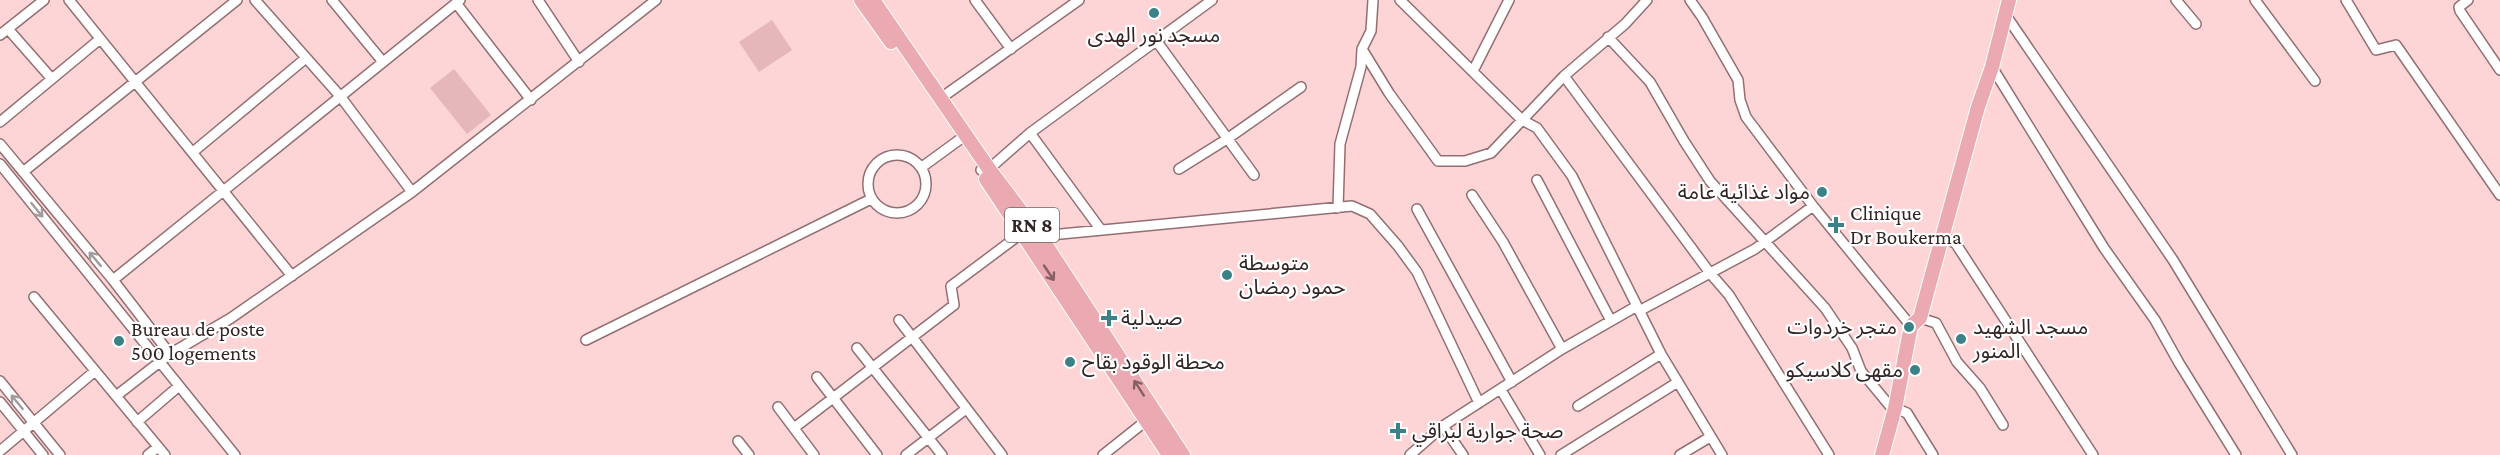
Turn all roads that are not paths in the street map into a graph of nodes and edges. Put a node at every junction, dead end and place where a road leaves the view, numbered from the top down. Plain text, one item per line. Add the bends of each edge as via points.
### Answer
1 (44, 0) edge
2 (69, 0) edge
3 (237, 0) edge
4 (255, 0) edge
5 (332, 0) edge
6 (538, 0) edge
7 (861, 0) edge
8 (873, 0) edge
9 (975, 0) edge
10 (1078, 0) edge
11 (1212, 0) edge
12 (1373, 0) edge
13 (1400, 0) edge
14 (1509, 0) edge
15 (1647, 0) edge
16 (1690, 0) edge
17 (2009, 0) edge
18 (2175, 0) edge
19 (2255, 0) edge
20 (2346, 0) edge
21 (2468, 0) edge
22 (458, 1) edge
23 (651, 2) edge
24 (2005, 14) junction
25 (2196, 24) dead end
26 (4, 32) edge
27 (1608, 37) junction
28 (100, 39) junction
29 (1155, 39) junction
30 (1011, 49) junction
31 (1362, 49) junction
32 (306, 58) junction
33 (383, 62) junction
34 (579, 62) junction
35 (1992, 67) junction
36 (2500, 70) edge
37 (1473, 71) junction
38 (1564, 76) junction
39 (52, 79) junction
40 (135, 80) junction
41 (2314, 81) dead end
42 (1301, 87) dead end
43 (340, 96) junction
44 (940, 98) junction
45 (531, 100) junction
46 (1522, 120) junction
47 (0, 122) edge
48 (1030, 133) junction
49 (1227, 139) junction
50 (959, 140) junction
51 (0, 144) edge
52 (193, 152) junction
53 (0, 164) edge
54 (921, 167) junction
55 (985, 169) junction
56 (1179, 169) dead end
57 (23, 172) junction
58 (1254, 175) dead end
59 (1537, 180) dead end
60 (224, 191) junction
61 (412, 192) junction
62 (1472, 195) dead end
63 (2500, 195) edge
64 (871, 199) junction
65 (1338, 207) junction
66 (1813, 207) junction
67 (1417, 209) dead end
68 (1101, 230) junction
69 (1022, 233) junction
70 (1040, 236) junction
71 (1943, 236) junction
72 (1766, 241) junction
73 (1710, 273) junction
74 (292, 276) junction
75 (113, 280) junction
76 (34, 297) dead end
77 (1638, 309) junction
78 (899, 320) dead end
79 (1611, 321) junction
80 (1915, 322) junction
81 (914, 336) junction
82 (586, 340) dead end
83 (857, 348) dead end
84 (1562, 349) junction
85 (170, 354) junction
86 (1661, 354) junction
87 (159, 362) junction
88 (873, 366) junction
89 (95, 371) junction
90 (818, 377) dead end
91 (0, 381) edge
92 (1512, 382) junction
93 (1678, 382) junction
94 (179, 386) junction
95 (1501, 390) junction
96 (116, 396) junction
97 (833, 397) junction
98 (0, 402) edge
99 (1479, 403) junction
100 (1578, 406) dead end
101 (778, 407) dead end
102 (966, 409) junction
103 (1894, 409) junction
104 (1146, 420) junction
105 (137, 422) junction
106 (34, 423) junction
107 (2003, 425) dead end
108 (1443, 426) junction
109 (794, 428) junction
110 (24, 431) junction
111 (928, 437) junction
112 (1710, 437) junction
113 (738, 441) dead end
114 (0, 451) edge
115 (161, 451) edge
116 (43, 455) edge
117 (60, 455) edge
118 (148, 455) edge
119 (235, 455) edge
120 (749, 455) edge
121 (814, 455) edge
122 (877, 455) edge
123 (906, 455) edge
124 (942, 455) edge
125 (1002, 455) edge
126 (1103, 455) edge
127 (1169, 455) edge
128 (1183, 455) edge
129 (1410, 455) edge
130 (1463, 455) edge
131 (1540, 455) edge
132 (1561, 455) edge
133 (1680, 455) edge
134 (1722, 455) edge
135 (1829, 455) edge
136 (1882, 455) edge
137 (1934, 455) edge
138 (2093, 455) edge
139 (2236, 455) edge
140 (2292, 455) edge

1 - 26 street
2 - 28 street
3 - 40 street
4 - 32 street
5 - 33 street
6 - 34 street
7 - 50 main road, RN 8
8 - 44 main road, RN 8
9 - 30 street
10 - 30 street
11 - 29 street
12 - 31 street via 1371,31
13 - 37 street
14 - 37 street
15 - 27 street
16 - 66 street via 1738,80 1746,117
17 - 24 main road
18 - 25 street
19 - 41 street
20 - 63 street via 2376,50 2396,45
21 - 36 street via 2459,7 2460,11
22 - 33 street
22 - 45 street
23 - 34 street
24 - 35 main road
24 - 140 street via 2173,260
26 - 39 street
27 - 38 street
27 - 72 street via 1650,82 1710,181
28 - 39 street
28 - 40 street
29 - 48 street
29 - 49 street
30 - 44 street
31 - 46 street via 1438,161 1465,161 1491,153
31 - 65 street via 1361,68 1340,144
32 - 43 street
32 - 52 street
33 - 43 street
34 - 45 street
35 - 71 main road
35 - 139 street via 2104,248 2155,320
37 - 46 street
38 - 46 street
38 - 73 street
39 - 47 street
40 - 52 street
40 - 57 street
42 - 49 street
43 - 60 street
43 - 61 street
44 - 55 main road, RN 8
45 - 61 street
46 - 77 street via 1537,128 1572,176
48 - 55 street
48 - 68 street
49 - 56 street
49 - 58 street
50 - 54 street
50 - 55 main road, RN 8
51 - 57 street
52 - 60 street
53 -> 87 street
54 - 64 street via 905,155 883,157 869,172
54 - 64 street via 926,188 917,206 898,213 887,212
55 - 69 main road, RN 8
55 - 70 main road, RN 8
75 -> 57 street
59 - 79 street
60 - 74 street
60 - 75 street
61 - 74 street
62 - 84 street via 1503,242
64 - 82 street
65 - 68 street
65 - 99 street via 1352,206 1370,214 1417,272
66 - 72 street
66 - 80 street
67 - 92 street
68 - 70 street
69 - 81 street via 951,286 954,305
69 -> 104 main road, RN 8
128 -> 70 main road, RN 8
71 - 80 main road
71 - 138 street via 1956,244
72 - 73 street
72 - 103 street via 1825,308 1852,348 1861,371
73 - 77 street
73 - 135 street via 1750,325
74 - 85 street
75 - 85 street
76 - 89 street
77 - 79 street
77 - 86 street
78 - 81 street
79 - 84 street
80 - 103 main road
80 - 107 street via 1936,323 1957,362 1980,388
81 - 88 street
81 - 102 street
83 - 88 street
84 - 92 street
85 - 87 street
86 - 93 street
86 - 100 street
87 - 94 street
87 - 96 street
88 - 97 street
88 - 111 street
89 - 96 street
89 - 106 street
90 - 97 street
106 -> 91 street
92 - 95 street
93 - 112 street
93 - 132 street
94 - 105 street
94 - 119 street
95 - 99 street
95 - 131 street
96 - 105 street
97 - 109 street
97 - 122 street
98 - 110 street
99 - 108 street
101 - 109 street
102 - 111 street
102 - 125 street
103 - 136 main road
103 - 137 street via 1906,413
104 - 126 street
104 - 127 main road, RN 8
105 - 115 street
106 - 110 street
106 - 117 street
108 - 129 street
108 - 130 street
109 - 121 street
110 - 114 street
110 - 116 street
111 - 123 street
111 - 124 street
112 - 133 street
112 - 134 street
113 - 120 street
115 - 118 street

